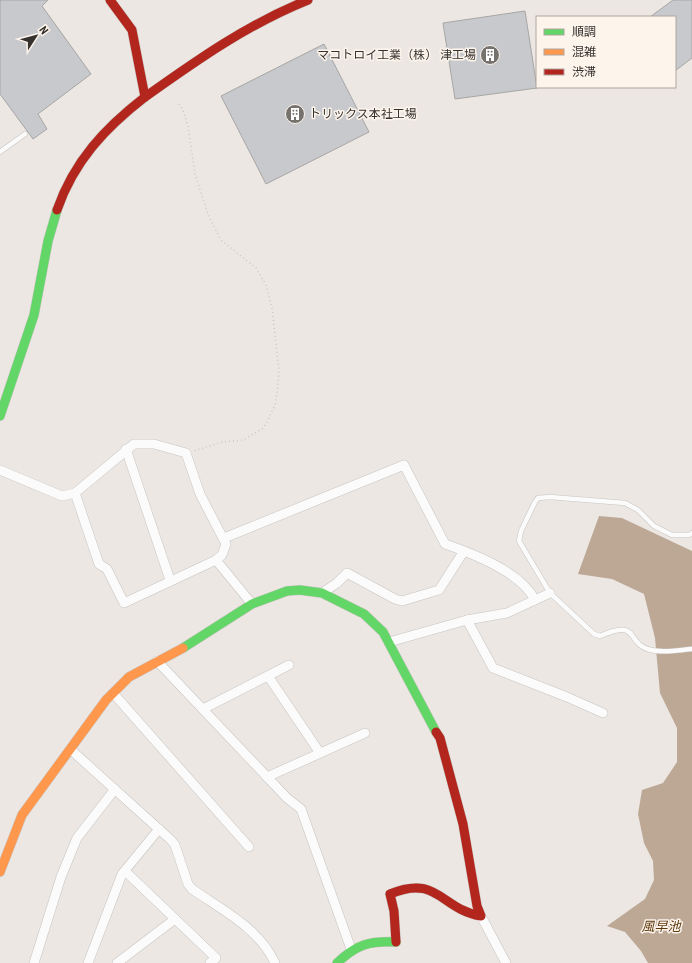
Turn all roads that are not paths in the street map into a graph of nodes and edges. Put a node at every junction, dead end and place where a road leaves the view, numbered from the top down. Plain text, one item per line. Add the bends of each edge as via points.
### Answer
1 (110, 0) edge
2 (308, 0) edge
3 (145, 97) junction
4 (25, 134) dead end
5 (0, 152) edge
6 (0, 416) edge
7 (126, 449) junction
8 (0, 470) edge
9 (75, 494) junction
10 (692, 533) edge
11 (224, 538) junction
12 (464, 551) junction
13 (216, 560) junction
14 (170, 580) junction
15 (322, 593) junction
16 (550, 593) junction
17 (535, 600) junction
18 (252, 604) junction
19 (467, 620) junction
20 (389, 642) junction
21 (692, 650) edge
22 (157, 661) junction
23 (289, 665) dead end
24 (268, 676) junction
25 (113, 693) junction
26 (203, 710) junction
27 (603, 713) dead end
28 (365, 733) dead end
29 (70, 749) junction
30 (320, 753) junction
31 (267, 777) junction
32 (115, 790) junction
33 (159, 829) junction
34 (249, 847) dead end
35 (125, 871) junction
36 (0, 872) edge
37 (481, 916) junction
38 (175, 919) junction
39 (351, 949) junction
40 (34, 963) edge
41 (88, 963) edge
42 (117, 963) edge
43 (210, 963) edge
44 (275, 963) edge
45 (337, 963) edge
46 (506, 963) edge

1 - 3 street via 132,30
2 - 3 street via 262,19 236,34
3 - 6 street via 112,122 90,145 67,184 49,240 34,316 6,387
4 - 5 lane
7 - 9 street
7 - 11 street via 134,444 154,444 186,453 200,494
7 - 14 street
8 - 9 street via 62,496
9 - 14 street via 98,564 107,569 124,603
10 - 16 lane via 672,535 654,526 638,510 625,503 538,498 521,531 519,541
11 - 12 street via 404,466 445,544
11 - 13 street via 226,544 222,555
12 - 15 street via 439,590 430,593 402,601 347,573
12 - 17 street via 493,563 525,586
13 - 14 street
13 - 18 street
15 - 18 street via 287,591
15 - 20 street via 364,614 383,632
16 - 17 street
16 - 21 lane via 594,634 600,636 620,628 627,630 643,647 652,650
17 - 19 street via 506,613
18 - 22 street
19 - 20 street
19 - 27 street via 493,668
20 - 37 street via 440,738 463,824 477,906
22 - 25 street via 135,672
22 - 26 street
23 - 24 street
24 - 26 street
24 - 30 street
25 - 29 street
25 - 34 street
26 - 31 street
28 - 30 street
29 - 32 street
29 - 36 street via 22,815
30 - 31 street
31 - 39 street via 301,809
32 - 33 street
32 - 40 street via 77,838 60,877
33 - 35 street
33 - 44 street via 175,845 184,876 192,890 254,932
35 - 38 street
35 - 41 street
37 - 39 street via 464,912 428,888 403,888 390,894 397,942 368,942
37 - 46 street
38 - 42 street
38 - 43 street via 216,958
39 - 45 street

